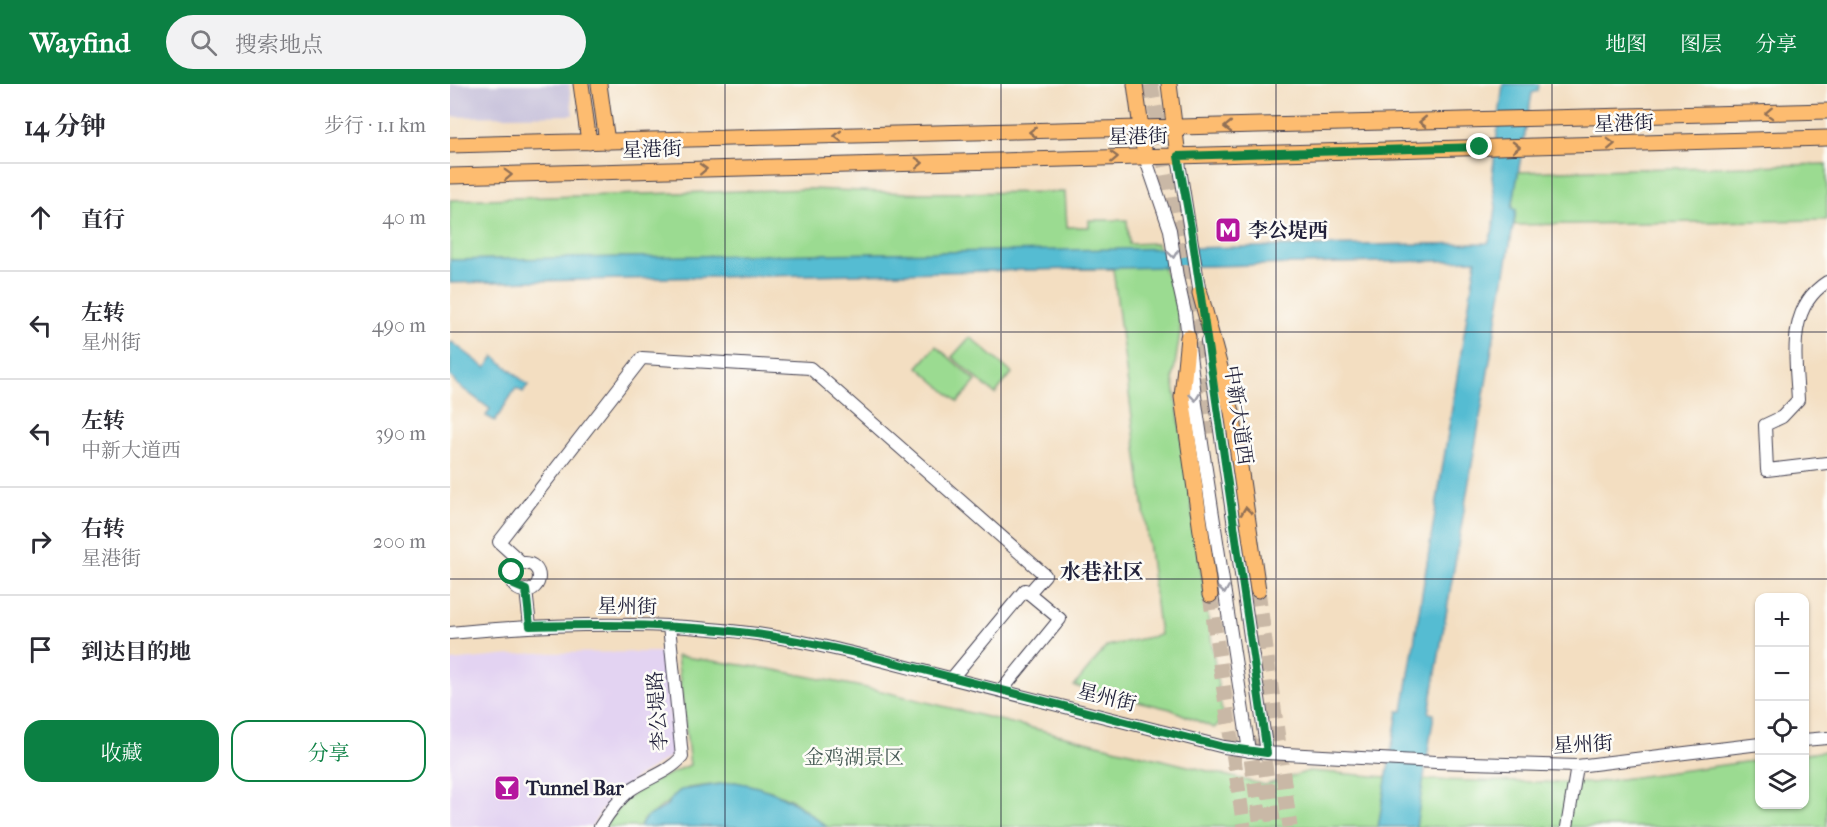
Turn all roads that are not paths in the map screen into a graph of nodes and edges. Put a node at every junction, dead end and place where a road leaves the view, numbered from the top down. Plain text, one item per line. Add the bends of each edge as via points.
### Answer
1 (581, 84) edge
2 (599, 84) edge
3 (1135, 84) edge
4 (1169, 84) edge
5 (1827, 111) edge
6 (603, 112) junction
7 (585, 114) junction
8 (1175, 128) junction
9 (1141, 129) junction
10 (1827, 138) edge
11 (589, 142) junction
12 (607, 142) junction
13 (450, 145) edge
14 (1178, 156) junction
15 (1145, 157) junction
16 (450, 176) edge
17 (1827, 282) edge
18 (1200, 293) junction
19 (1188, 337) junction
20 (1827, 463) edge
21 (522, 563) junction
22 (526, 590) junction
23 (1258, 590) tunnel mouth
24 (1029, 593) junction
25 (1210, 595) tunnel mouth
26 (530, 626) junction
27 (669, 626) junction
28 (450, 633) edge
29 (952, 678) junction
30 (1002, 690) junction
31 (1827, 738) edge
32 (1809, 740) edge
33 (1755, 745) edge
34 (1249, 750) junction
35 (1267, 753) junction
36 (1577, 766) junction
37 (600, 827) edge
38 (1568, 827) edge

1 - 7 main road
2 - 6 main road
3 - 9 main road, 中新大道西
4 - 8 main road, 中新大道西
5 -> 8 main road, 星港街
6 - 7 main road
6 - 12 main road
7 - 11 main road
8 - 9 main road, 星港街
8 - 14 main road, 中新大道西
9 -> 12 main road, 星港街
9 - 15 main road, 中新大道西
14 -> 10 main road, 星港街
11 - 12 main road, 星港街
11 - 13 main road, 星港街
14 - 15 main road, 星港街
14 - 18 street, 中新大道西
16 -> 15 main road, 星港街
15 -> 19 street, 中新大道西 via 1170,230
17 - 20 street via 1816,289 1801,311 1794,349 1797,400 1782,417 1765,425 1767,470
23 -> 18 main road via 1232,412
18 - 35 street, 中新大道西
19 - 25 main road via 1182,397
19 -> 34 street, 中新大道西
21 - 22 street via 512,572 512,581 517,588
21 - 22 street via 535,567 539,575 534,587
21 - 24 street via 499,542 642,358 810,368 1045,575
22 - 26 street
24 - 29 street via 1024,590
24 - 30 street via 1060,619
26 - 27 street, 星州街
26 - 28 street, 星州街
27 - 29 street, 星州街 via 805,642
27 - 37 street, 李公堤路 via 682,757 675,765 630,790
29 - 30 street, 星州街
30 - 34 street, 星州街
31 - 32 street
33 - 36 street, 星州街
34 - 35 street, 星州街
35 - 36 street, 星州街
36 - 38 street

